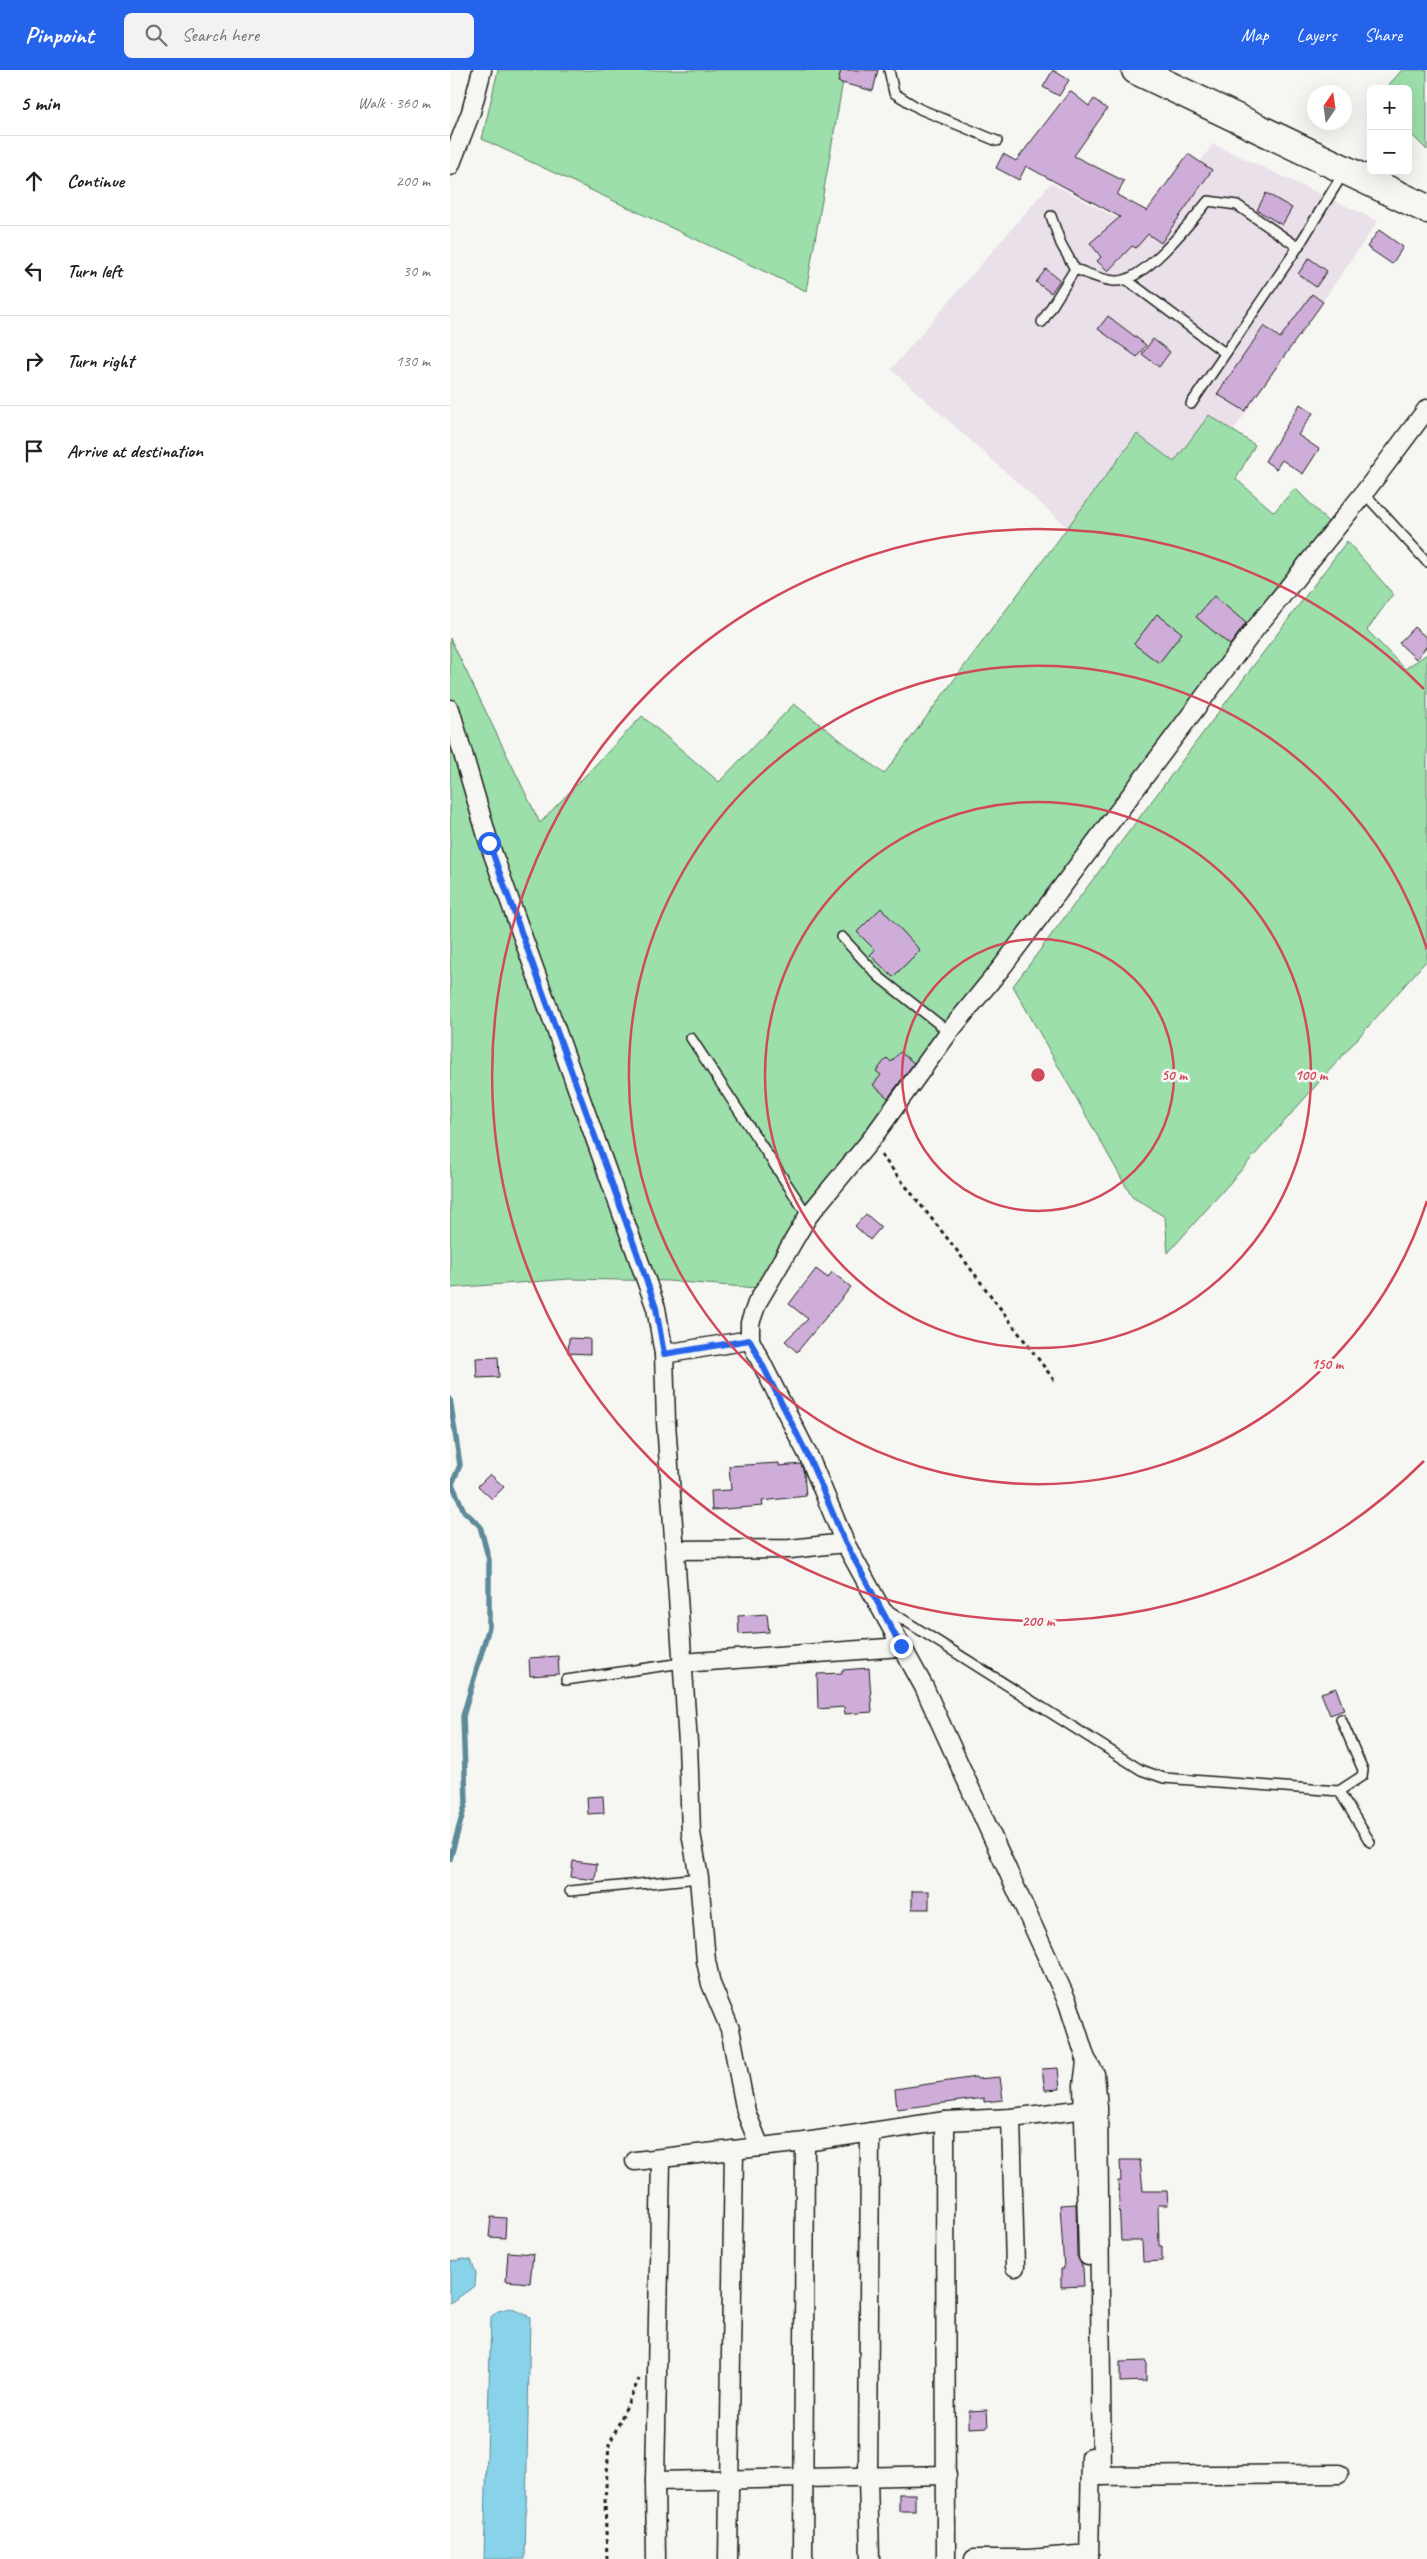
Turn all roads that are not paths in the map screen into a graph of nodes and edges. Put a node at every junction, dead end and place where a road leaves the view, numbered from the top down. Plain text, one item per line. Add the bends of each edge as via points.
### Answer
1 (482, 70) edge
2 (889, 70) edge
3 (1136, 70) edge
4 (997, 141) dead end
5 (450, 166) edge
6 (1345, 170) junction
7 (1427, 209) edge
8 (1051, 216) dead end
9 (1298, 247) junction
10 (1075, 269) junction
11 (1127, 280) junction
12 (1042, 322) dead end
13 (1225, 353) junction
14 (1191, 404) dead end
15 (1427, 409) edge
16 (1364, 493) junction
17 (1427, 562) edge
18 (450, 708) edge
19 (842, 937) dead end
20 (949, 1032) junction
21 (691, 1038) dead end
22 (808, 1216) junction
23 (750, 1340) junction
24 (664, 1354) junction
25 (845, 1542) junction
26 (675, 1550) junction
27 (881, 1605) junction
28 (901, 1646) junction
29 (682, 1663) junction
30 (566, 1680) dead end
31 (1341, 1719) dead end
32 (1339, 1791) junction
33 (1370, 1842) dead end
34 (699, 1878) junction
35 (570, 1891) dead end
36 (1092, 2108) junction
37 (1011, 2118) junction
38 (945, 2121) junction
39 (870, 2132) junction
40 (805, 2142) junction
41 (760, 2147) junction
42 (734, 2150) junction
43 (661, 2159) junction
44 (635, 2162) dead end
45 (1015, 2268) dead end
46 (1339, 2474) dead end
47 (947, 2475) junction
48 (1097, 2476) junction
49 (804, 2478) junction
50 (868, 2478) junction
51 (729, 2480) junction
52 (655, 2481) junction
53 (1089, 2556) edge
54 (656, 2559) edge
55 (728, 2559) edge
56 (803, 2559) edge
57 (870, 2559) edge
58 (946, 2559) edge
59 (974, 2559) edge
60 (1029, 2559) edge

1 - 5 street
2 - 4 lane via 894,93 920,108
3 - 6 main road
6 - 7 main road
6 - 9 lane
8 - 10 lane
9 - 11 lane via 1237,205 1208,201 1176,239
9 - 13 lane
10 - 11 lane via 1115,282
10 - 12 lane
11 - 13 lane
13 - 14 lane
15 - 16 street
16 - 17 lane
16 - 20 street via 1255,629 1002,967
18 - 24 street via 489,843 650,1291
19 - 20 lane via 878,977
20 - 22 street via 870,1141
21 - 22 lane
22 - 23 street via 757,1302 750,1323
23 - 24 street
23 - 25 street via 810,1460
24 - 26 street
25 - 26 street via 790,1549
25 - 27 street
26 - 29 street
27 - 28 street
27 - 32 lane via 1141,1770 1164,1778
28 - 29 street
28 - 36 street via 924,1687 1068,2003 1086,2059 1083,2085
29 - 30 lane
29 - 34 street via 691,1832
31 - 32 lane via 1363,1770 1362,1776
32 - 33 lane
34 - 35 lane
34 - 41 street via 706,1962 711,1984 730,2029 746,2112
36 - 37 street
36 - 48 street
37 - 38 street
37 - 45 street
38 - 39 street
38 - 47 street
39 - 40 street
39 - 50 street
40 - 41 street
40 - 49 street
41 - 42 street
42 - 43 street
42 - 51 street
43 - 44 street
43 - 52 street
46 - 48 street
47 - 50 street
47 - 58 street
48 - 53 street
49 - 50 street
49 - 51 street
49 - 56 street
50 - 57 street
51 - 52 street
51 - 55 street
52 - 54 street
53 - 60 street
59 - 60 street

